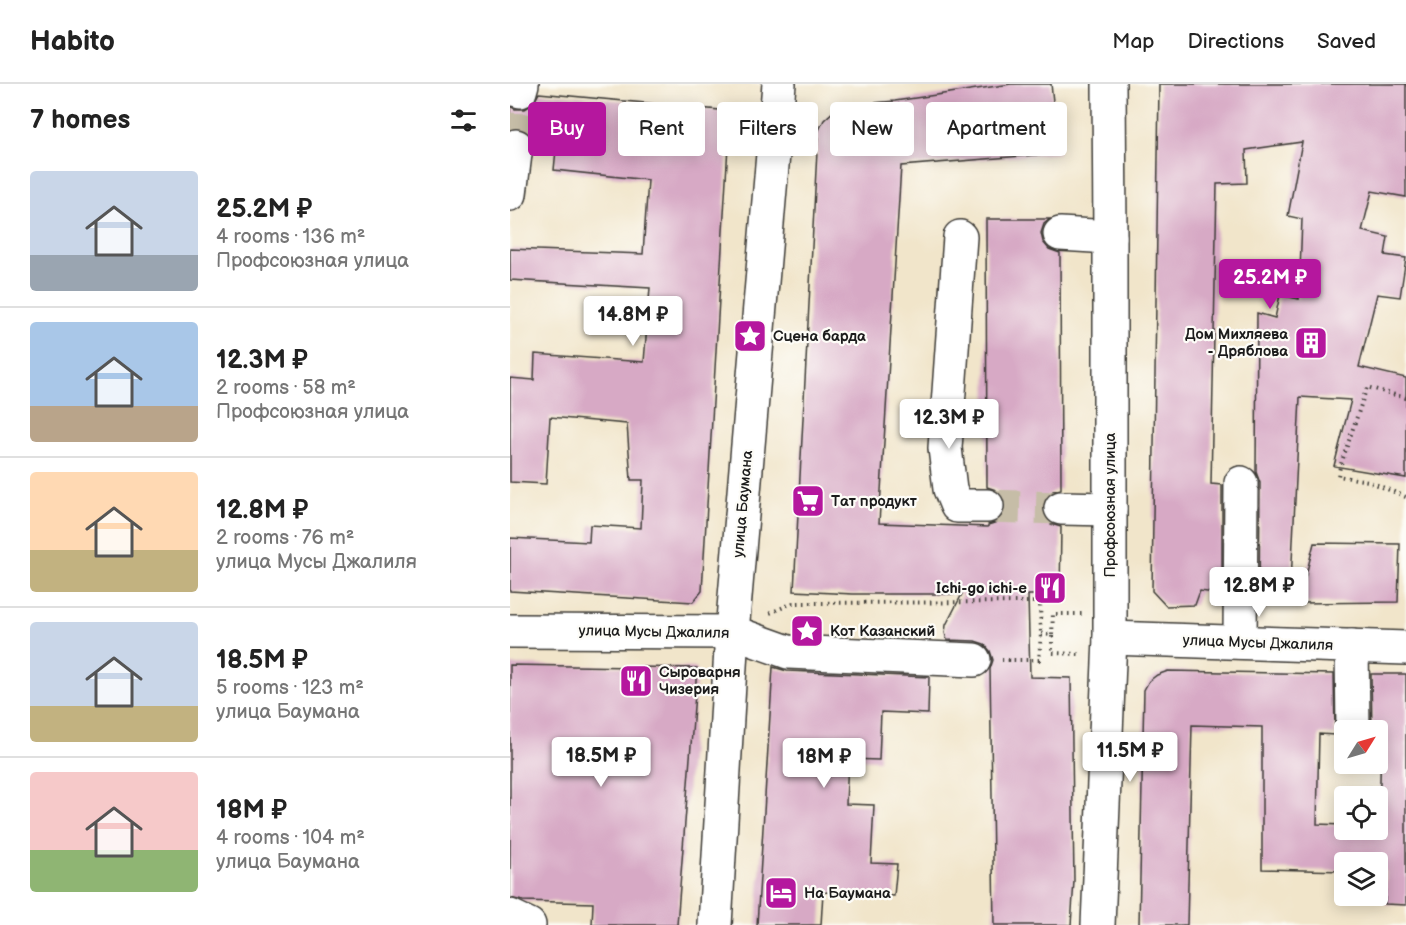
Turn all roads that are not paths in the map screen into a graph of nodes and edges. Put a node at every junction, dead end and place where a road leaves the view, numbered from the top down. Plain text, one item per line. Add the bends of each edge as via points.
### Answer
1 (779, 84) edge
2 (1109, 84) edge
3 (516, 146) dead end
4 (510, 194) edge
5 (1060, 234) dead end
6 (960, 237) dead end
7 (1110, 237) junction
8 (1240, 483) dead end
9 (987, 506) tunnel mouth
10 (1061, 508) tunnel mouth
11 (1110, 509) junction
12 (510, 631) edge
13 (732, 632) junction
14 (1240, 642) junction
15 (1097, 646) junction
16 (1352, 646) junction
17 (1406, 648) edge
18 (974, 660) road end
19 (1353, 720) edge
20 (510, 916) edge
21 (529, 925) edge
22 (715, 925) edge
23 (1098, 925) edge

1 - 13 street, улица Баумана
2 - 7 street, Профсоюзная улица
3 - 4 street
5 - 7 street
6 - 9 street via 945,448 950,489 957,506
7 - 11 street, Профсоюзная улица
8 - 14 street
10 - 11 street
11 - 15 street, Профсоюзная улица
12 - 13 street, улица Мусы Джалиля
13 - 18 street, улица Мусы Джалиля via 788,652
13 - 22 street, улица Баумана
14 - 15 street, улица Мусы Джалиля
14 - 16 street, улица Мусы Джалиля
15 - 23 street, Профсоюзная улица
16 - 17 street, улица Мусы Джалиля
16 - 19 street
20 - 21 street

